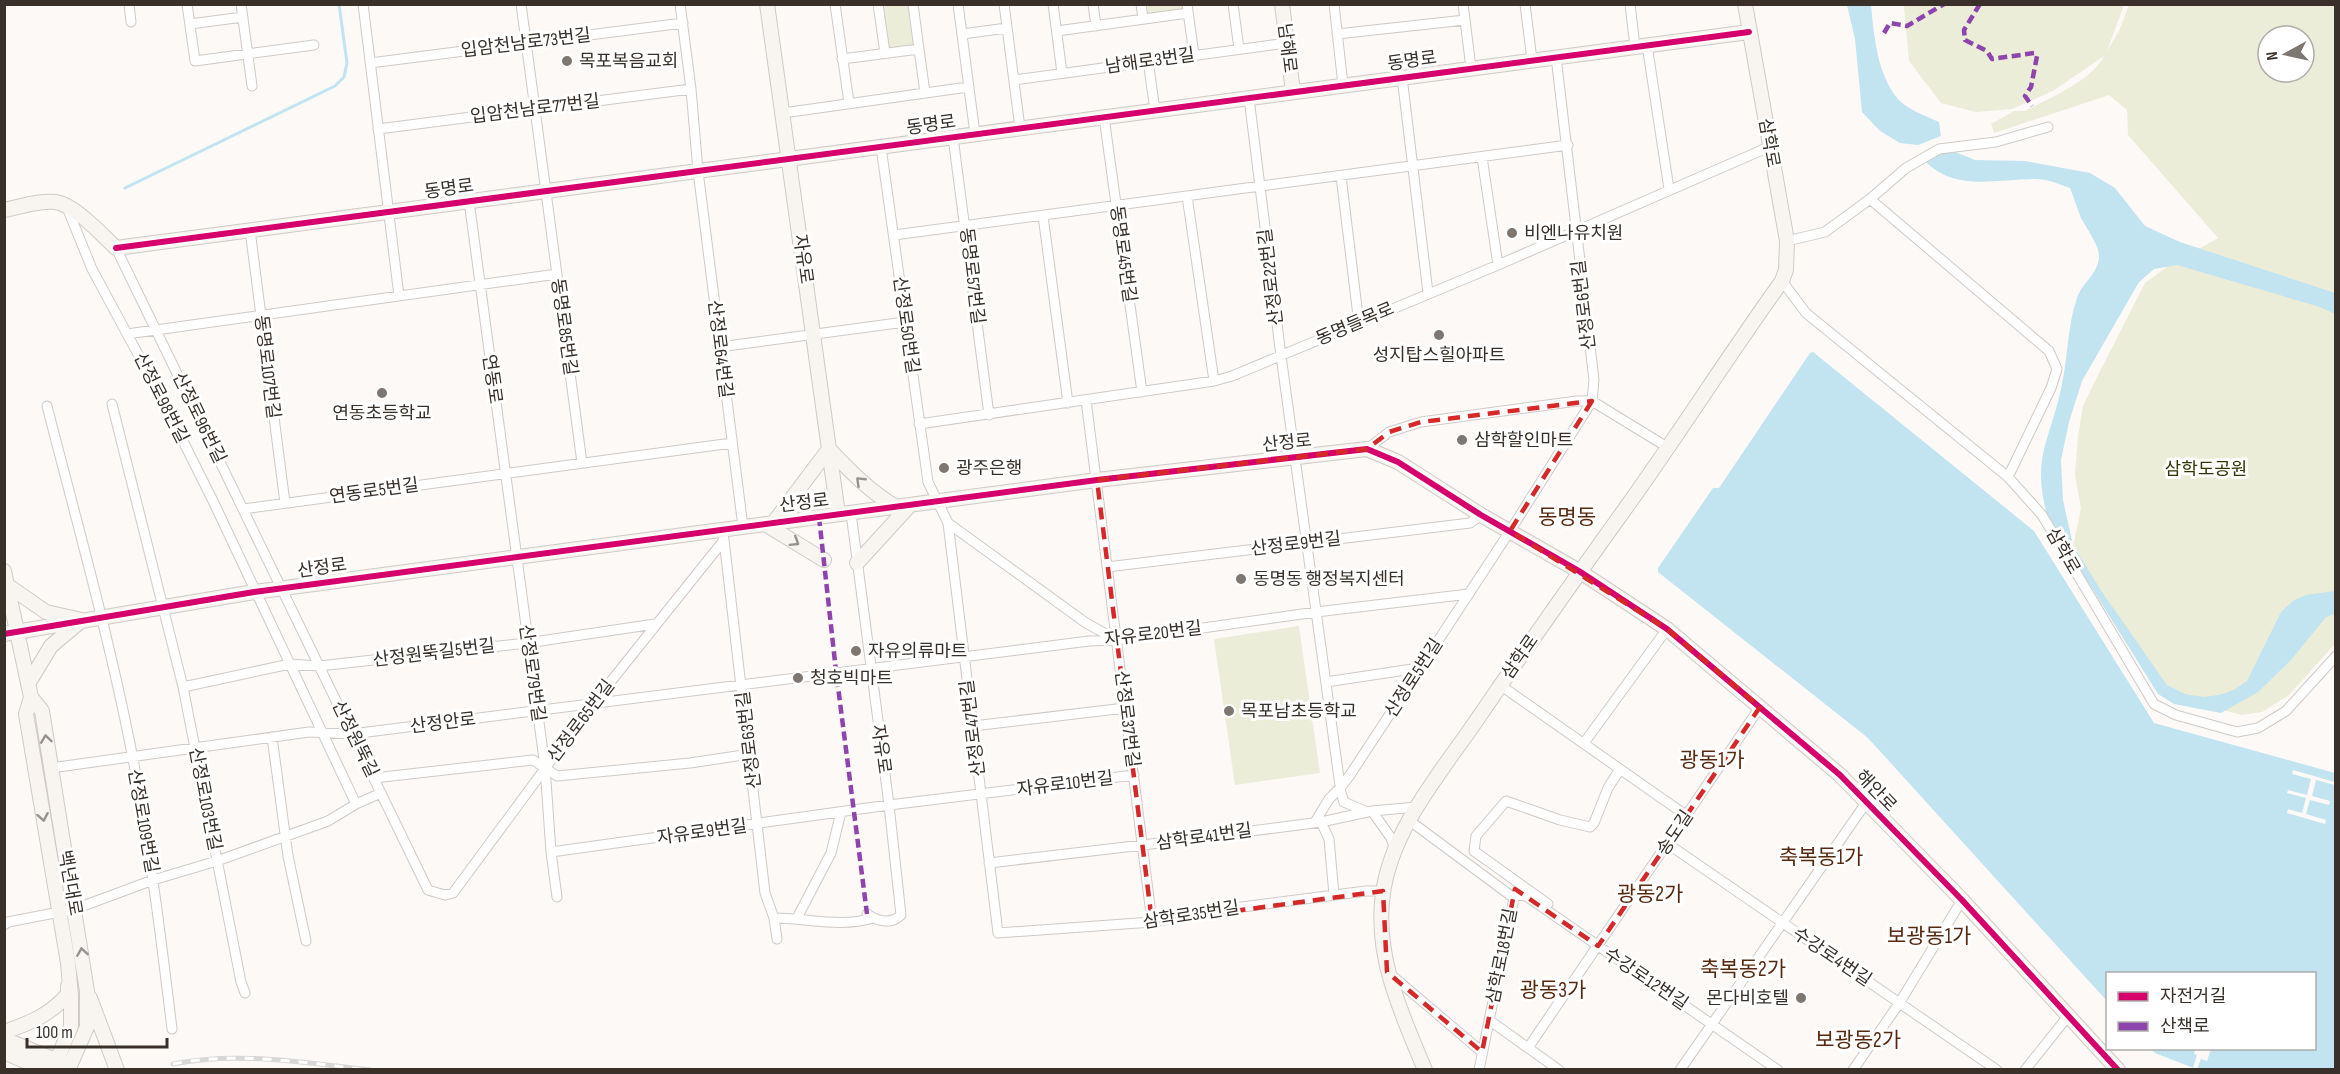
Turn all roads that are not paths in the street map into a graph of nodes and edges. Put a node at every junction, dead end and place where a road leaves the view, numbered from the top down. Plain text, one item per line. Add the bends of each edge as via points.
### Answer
1 (129, 4) edge
2 (187, 4) edge
3 (241, 4) edge
4 (363, 4) edge
5 (521, 4) edge
6 (681, 4) edge
7 (767, 4) edge
8 (835, 4) edge
9 (878, 4) edge
10 (913, 4) edge
11 (958, 4) edge
12 (1004, 4) edge
13 (1053, 4) edge
14 (1093, 4) edge
15 (1141, 4) edge
16 (1233, 4) edge
17 (1282, 4) edge
18 (1334, 4) edge
19 (1463, 4) edge
20 (1525, 4) edge
21 (1630, 4) edge
22 (1745, 4) edge
23 (1187, 9) edge
24 (243, 17) junction
25 (1143, 19) junction
26 (1465, 20) junction
27 (131, 22) dead end
28 (682, 23) junction
29 (190, 24) junction
30 (1096, 26) junction
31 (1007, 28) junction
32 (1057, 31) junction
33 (1749, 32) junction
34 (962, 34) junction
35 (1337, 34) junction
36 (526, 43) junction
37 (1287, 43) junction
38 (314, 45) dead end
39 (1641, 46) junction
40 (919, 49) junction
41 (1239, 49) junction
42 (248, 53) junction
43 (885, 53) junction
44 (1194, 55) junction
45 (1556, 57) junction
46 (843, 59) junction
47 (1532, 60) junction
48 (1148, 61) junction
49 (370, 63) junction
50 (1471, 68) junction
51 (1062, 73) junction
52 (1402, 77) junction
53 (1014, 80) junction
54 (1343, 85) junction
55 (252, 86) dead end
56 (968, 87) junction
57 (691, 89) junction
58 (1293, 92) junction
59 (925, 93) junction
60 (1249, 98) junction
61 (849, 104) junction
62 (535, 109) junction
63 (1155, 110) junction
64 (783, 113) junction
65 (1104, 117) junction
66 (2049, 127) dead end
67 (1020, 128) junction
68 (378, 129) junction
69 (975, 134) junction
70 (953, 137) junction
71 (1568, 145) junction
72 (881, 147) junction
73 (1769, 147) junction
74 (1482, 157) junction
75 (789, 159) junction
76 (1413, 166) junction
77 (698, 171) junction
78 (1341, 176) junction
79 (1260, 187) junction
80 (1669, 189) junction
81 (545, 191) junction
82 (1187, 196) junction
83 (1870, 199) junction
84 (469, 201) junction
85 (66, 205) junction
86 (1116, 206) junction
87 (4, 210) edge
88 (388, 212) junction
89 (1043, 216) junction
90 (965, 226) junction
91 (250, 230) junction
92 (1575, 230) junction
93 (894, 236) junction
94 (1787, 241) junction
95 (116, 248) junction
96 (1498, 265) junction
97 (556, 274) junction
98 (1782, 281) junction
99 (480, 285) junction
100 (1428, 293) junction
101 (399, 296) junction
102 (261, 315) junction
103 (905, 322) junction
104 (1359, 324) junction
105 (156, 330) junction
106 (127, 334) junction
107 (813, 334) junction
108 (720, 347) junction
109 (1281, 356) junction
110 (1214, 381) junction
111 (1142, 392) junction
112 (1086, 400) junction
113 (1592, 401) junction
114 (1068, 403) junction
115 (112, 404) dead end
116 (47, 406) dead end
117 (989, 415) junction
118 (919, 424) junction
119 (732, 443) junction
120 (1667, 447) junction
121 (829, 449) junction
122 (1367, 449) junction
123 (1294, 456) junction
124 (582, 463) junction
125 (505, 473) junction
126 (2008, 477) junction
127 (1097, 480) junction
128 (938, 501) junction
129 (285, 503) junction
130 (903, 506) junction
131 (243, 509) junction
132 (844, 513) junction
133 (1481, 515) junction
134 (770, 523) junction
135 (948, 523) junction
136 (743, 527) junction
137 (1510, 531) junction
138 (723, 535) junction
139 (1306, 542) junction
140 (516, 557) junction
141 (824, 560) dead end
142 (857, 563) junction
143 (1107, 567) junction
144 (1579, 571) junction
145 (6, 578) edge
146 (280, 588) junction
147 (254, 592) junction
148 (1469, 594) junction
149 (164, 606) junction
150 (1316, 612) junction
151 (101, 617) junction
152 (82, 620) junction
153 (655, 624) junction
154 (1667, 629) junction
155 (11, 633) edge
156 (1117, 640) junction
157 (527, 643) junction
158 (964, 656) junction
159 (2336, 657) edge
160 (290, 664) junction
161 (319, 666) junction
162 (869, 668) junction
163 (1419, 668) junction
164 (836, 671) joint
165 (1326, 682) junction
166 (742, 683) junction
167 (1500, 685) junction
168 (183, 687) junction
169 (29, 691) junction
170 (592, 705) junction
171 (1761, 707) junction
172 (1125, 708) junction
173 (537, 711) junction
174 (973, 726) junction
175 (322, 731) junction
176 (352, 734) junction
177 (272, 737) junction
178 (1584, 742) junction
179 (195, 748) junction
180 (750, 754) junction
181 (132, 758) junction
182 (545, 767) junction
183 (51, 768) junction
184 (1620, 769) junction
185 (1134, 776) junction
186 (374, 778) junction
187 (1341, 787) junction
188 (381, 793) junction
189 (981, 794) junction
190 (1866, 803) junction
191 (356, 804) junction
192 (889, 805) junction
193 (1417, 807) junction
194 (854, 810) joint
195 (841, 812) junction
196 (1369, 812) junction
197 (1687, 816) junction
198 (1410, 821) junction
199 (1318, 822) junction
200 (758, 824) junction
201 (285, 835) junction
202 (1668, 844) junction
203 (1143, 846) junction
204 (1395, 850) junction
205 (551, 852) junction
206 (217, 861) junction
207 (989, 863) junction
208 (153, 880) junction
209 (428, 890) joint
210 (1383, 891) junction
211 (1334, 895) junction
212 (556, 897) dead end
213 (1514, 898) junction
214 (1962, 900) junction
215 (75, 909) junction
216 (59, 911) junction
217 (1551, 914) junction
218 (774, 918) junction
219 (797, 918) junction
220 (6, 922) edge
221 (1152, 922) junction
222 (1782, 922) junction
223 (998, 933) joint
224 (777, 939) dead end
225 (306, 942) dead end
226 (1598, 946) junction
227 (68, 963) junction
228 (1387, 972) junction
229 (86, 984) junction
230 (245, 993) dead end
231 (1900, 1002) junction
232 (2069, 1015) junction
233 (1489, 1020) junction
234 (1712, 1024) junction
235 (172, 1029) dead end
236 (4, 1032) edge
237 (4, 1039) edge
238 (1528, 1048) junction
239 (1482, 1052) junction
240 (4, 1053) edge
241 (62, 1068) edge
242 (14, 1070) edge
243 (117, 1070) edge
244 (1425, 1070) edge
245 (1479, 1070) edge
246 (1559, 1070) edge
247 (1680, 1070) edge
248 (1778, 1070) edge
249 (1853, 1070) edge
250 (1997, 1070) edge
251 (2025, 1070) edge
252 (2118, 1070) edge

1 - 27 street
2 - 29 street
3 - 24 street
4 - 49 street
5 - 36 street, 동명로85번길
6 - 28 street, 산정로64번길
7 - 64 street, 자유로
8 - 46 street
9 - 43 street
10 - 40 street
11 - 34 street
12 - 31 street
13 - 32 street
14 - 30 street
15 - 25 street
16 - 41 street
17 - 37 street, 남해로
18 - 35 street
19 - 26 street
20 - 47 street
21 - 39 street
22 - 33 street, 삼학로
23 - 25 street
23 - 44 street
24 - 29 street
24 - 42 street
25 - 30 street
26 - 35 street
26 - 50 street
28 - 36 street, 입암천남로73번길
28 - 57 street, 산정로64번길
29 - 42 street via 195,61
30 - 32 street
31 - 34 street
31 - 53 street
32 - 51 street
33 - 39 street, 동명로
33 - 73 street, 삼학로
34 - 56 street
35 - 54 street
36 - 49 street, 입암천남로73번길
36 - 62 street, 동명로85번길
37 - 41 street, 남해로3번길
37 - 58 street, 남해로
38 - 42 street
39 - 45 street, 동명로
39 - 80 street
40 - 43 street
40 - 59 street
41 - 44 street, 남해로3번길
42 - 55 street
43 - 46 street
44 - 48 street, 남해로3번길
45 - 47 street, 동명로
45 - 71 street, 산정로6번길
46 - 61 street
47 - 50 street, 동명로
48 - 51 street, 남해로3번길
48 - 63 street
49 - 68 street
50 - 52 street, 동명로
51 - 53 street, 남해로3번길
52 - 54 street, 동명로
52 - 76 street
53 - 67 street
54 - 58 street, 동명로
56 - 59 street
56 - 69 street
57 - 62 street, 입암천남로77번길
57 - 77 street, 산정로64번길
58 - 60 street, 동명로
59 - 61 street
60 - 63 street, 동명로
60 - 79 street, 산정로22번길
61 - 64 street
62 - 68 street, 입암천남로77번길
62 - 81 street, 동명로85번길
63 - 65 street, 동명로
64 - 75 street, 자유로
65 - 67 street, 동명로
65 - 86 street, 동명로45번길
66 - 83 street via 1932,152
67 - 69 street, 동명로
68 - 88 street
69 - 70 street, 동명로
70 - 72 street, 동명로
70 - 90 street, 동명로57번길
71 - 74 street
71 - 92 street, 산정로6번길
72 - 75 street, 동명로
72 - 93 street, 산정로50번길
73 - 80 street, 동명들목로
73 - 94 street, 삼학로
74 - 76 street
74 - 96 street
75 - 77 street, 동명로
75 - 107 street, 자유로
76 - 78 street
76 - 100 street
77 - 81 street, 동명로
77 - 108 street, 산정로64번길
78 - 79 street
78 - 104 street
79 - 82 street
79 - 109 street, 산정로22번길
80 - 92 street, 동명들목로
81 - 84 street, 동명로
81 - 97 street, 동명로85번길
82 - 86 street
82 - 110 street
83 - 94 street via 1825,232
83 - 126 street via 2053,357 2056,369 2051,388
84 - 88 street, 동명로
84 - 99 street, 연동로
85 - 87 street via 50,202
85 - 95 street
85 - 106 street, 산정로98번길 via 92,269
86 - 89 street
86 - 111 street, 동명로45번길
88 - 91 street, 동명로
88 - 101 street
89 - 90 street
89 - 114 street
90 - 93 street
90 - 117 street, 동명로57번길
91 - 95 street, 동명로
91 - 102 street, 동명로107번길
92 - 96 street, 동명들목로
92 - 113 street, 산정로6번길 via 1593,380
93 - 103 street, 산정로50번길
94 - 98 street, 삼학로
95 - 105 street, 산정로96번길
96 - 100 street, 동명들목로
97 - 99 street
97 - 124 street, 동명로85번길
98 - 120 street, 삼학로
98 - 126 street, 삼학로 via 1806,313
99 - 101 street
99 - 125 street, 연동로
100 - 104 street, 동명들목로
101 - 102 street
102 - 105 street
102 - 129 street, 동명로107번길
103 - 107 street
103 - 118 street, 산정로50번길
104 - 109 street, 동명들목로
105 - 106 street
105 - 131 street, 산정로96번길
106 - 147 street, 산정로98번길 via 214,503
107 - 108 street
107 - 121 street, 자유로
108 - 119 street, 산정로64번길
109 - 110 street, 동명들목로
109 - 123 street, 산정로22번길
110 - 111 street, 동명들목로
111 - 112 street, 동명들목로
112 - 114 street, 동명들목로
112 - 127 street, 산정로37번길
113 - 120 street
113 - 122 street via 1421,422 1389,432
113 - 137 street
114 - 117 street, 동명들목로
115 - 149 street, 산정로103번길
116 - 151 street, 산정로109번길
117 - 118 street, 동명들목로
118 - 128 street, 산정로50번길 via 928,482
119 - 124 street, 연동로5번길
119 - 136 street, 산정로64번길
120 - 144 street, 삼학로
130 -> 121 street via 876,495
121 - 132 street, 자유로
121 - 134 street
122 - 123 street, 산정로
122 - 133 street, 산정로 via 1398,462
123 - 127 street, 산정로
123 - 139 street, 산정로22번길
124 - 125 street, 연동로5번길
125 - 129 street, 연동로5번길
125 - 140 street, 연동로
126 - 159 street, 삼학로 via 2042,515 2154,704 2176,715 2237,732 2258,728 2286,711
127 - 128 street, 산정로
127 - 143 street, 산정로37번길
128 - 130 street, 산정로
128 - 135 street, 산정로50번길
129 - 131 street, 연동로5번길
130 - 132 street, 산정로
130 - 142 street
131 - 146 street, 산정로96번길
132 - 134 street, 산정로
132 - 142 street, 자유로
133 - 137 street, 산정로
133 - 139 street, 산정로9번길 via 1470,524
134 - 136 street, 산정로
134 -> 141 street
135 - 156 street via 1086,623
135 - 158 street, 산정로47번길
136 - 138 street, 산정로
137 - 144 street, 산정로
137 - 148 street, 산정로5번길
138 - 140 street, 산정로
138 - 153 street, 산정로65번길
138 - 166 street, 산정로63번길
139 - 143 street, 산정로9번길
139 - 150 street, 산정로22번길
140 - 146 street, 산정로
140 - 157 street, 산정로79번길
142 - 162 street, 자유로
143 - 156 street, 산정로37번길
144 - 154 street, 해안로
144 - 167 street, 삼학로
145 - 152 street via 46,612
145 - 155 street, 백년대로
146 - 147 street, 산정로
146 - 161 street, 산정원뚝길
147 - 149 street, 산정로
147 - 160 street, 산정로98번길
148 - 150 street, 자유로20번길
148 - 163 street, 산정로5번길
149 - 151 street, 산정로
149 - 168 street, 산정로103번길
150 - 156 street, 자유로20번길
150 - 165 street, 산정로22번길
151 - 152 street, 산정로
151 - 181 street, 산정로109번길
152 - 155 street, 산정로
152 - 169 street via 51,646
153 - 157 street, 산정원뚝길5번길
153 - 170 street, 산정로65번길
154 - 171 street, 해안로
154 - 178 street
155 - 169 street, 백년대로
156 - 158 street, 자유로20번길
156 - 172 street, 산정로37번길
157 - 161 street, 산정원뚝길5번길
157 - 173 street, 산정로79번길
158 - 162 street, 자유로20번길
158 - 174 street, 산정로47번길
160 - 161 street, 산정원뚝길5번길
160 - 168 street, 산정원뚝길5번길
160 - 175 street, 산정로98번길
161 - 176 street, 산정원뚝길
162 - 164 street, 자유로20번길
162 - 192 street, 자유로
163 - 165 street
163 - 187 street, 산정로5번길
164 - 166 street, 산정안로
165 - 187 street, 산정로22번길
166 - 170 street, 산정안로
166 - 180 street, 산정로63번길
167 - 178 street
167 - 193 street, 삼학로
168 - 179 street, 산정로103번길
183 -> 169 street, 백년대로 via 42,711
169 -> 216 street, 백년대로 via 26,714
170 - 173 street, 산정안로
170 - 182 street, 산정로65번길
171 - 190 street, 해안로 via 1840,775
171 - 197 street, 송도길
172 - 174 street
172 - 185 street, 산정로37번길
173 - 176 street, 산정안로
173 - 182 street, 산정로79번길
174 - 189 street, 산정로47번길
175 - 176 street, 산정안로
175 - 177 street, 산정안로
175 - 191 street, 산정로98번길
176 - 186 street, 산정원뚝길
177 - 179 street, 산정안로
177 - 201 street
178 - 184 street
179 - 181 street, 산정안로
179 - 206 street, 산정로103번길
180 - 182 street via 557,777
180 - 200 street, 산정로63번길
181 - 183 street, 산정안로
181 - 208 street, 산정로109번길
182 - 186 street via 533,760
182 - 205 street, 산정로79번길
182 - 209 street, 산정로65번길 via 453,893
183 - 215 street, 백년대로
184 - 197 street
184 - 217 street via 1590,826 1506,801 1476,836 1474,850 1552,907
185 - 189 street, 자유로10번길
185 - 203 street, 산정로37번길
186 - 188 street, 산정원뚝길
187 - 196 street via 1344,802
187 - 199 street, 산정로5번길 via 1329,799
188 - 191 street
188 - 209 street, 산정원뚝길
189 - 192 street, 자유로10번길
189 - 207 street, 산정로47번길
190 - 214 street, 해안로
190 - 222 street
191 - 201 street via 328,821
192 - 194 street, 자유로10번길
192 - 219 street, 자유로 via 900,915 878,921 870,916 862,921 816,922
193 - 196 street, 삼학로41번길
193 - 198 street, 삼학로
194 - 195 street, 자유로9번길
195 - 200 street, 자유로9번길
195 - 219 street via 831,853
196 - 199 street, 삼학로41번길
196 - 204 street via 1391,838
197 - 202 street, 송도길
198 - 204 street, 삼학로
198 - 213 street, 삼학로18번길
199 - 203 street, 삼학로41번길
199 - 211 street via 1329,839
200 - 205 street, 자유로9번길
200 - 218 street, 산정로63번길 via 765,893
201 - 206 street
201 - 225 street
202 - 222 street, 수강로4번길
202 - 226 street, 송도길
203 - 207 street, 삼학로41번길
203 - 221 street, 산정로37번길
204 - 210 street, 삼학로
205 - 212 street, 산정로79번길
206 - 208 street
206 - 230 street, 산정로103번길
207 - 223 street, 산정로47번길
208 - 215 street
208 - 235 street, 산정로109번길
210 - 211 street, 삼학로35번길
210 - 228 street, 삼학로
211 - 221 street, 삼학로35번길
213 - 217 street, 수강로12번길 via 1526,897
213 - 233 street, 삼학로18번길
214 - 231 street
214 - 232 street, 해안로
215 - 216 street
229 -> 215 street, 백년대로
216 - 220 street
216 - 227 street, 백년대로
217 - 226 street, 수강로12번길
218 - 219 street
218 - 224 street, 산정로63번길
221 - 223 street, 삼학로35번길
222 - 231 street, 수강로4번길
222 - 234 street
226 - 234 street, 수강로12번길
226 - 238 street, 송도길
227 - 236 street via 68,994 57,1007 38,1020
227 - 241 street, 백년대로 via 71,1026
228 - 239 street
228 - 244 street, 삼학로
229 - 241 street, 백년대로 via 87,1027
229 - 243 street
231 - 249 street
231 - 250 street, 수강로4번길
232 - 251 street
232 - 252 street, 해안로
233 - 238 street
233 - 239 street, 삼학로18번길
234 - 247 street
234 - 248 street, 수강로12번길
237 - 241 street
238 - 246 street
239 - 245 street, 삼학로18번길
240 - 241 street
240 - 242 street

